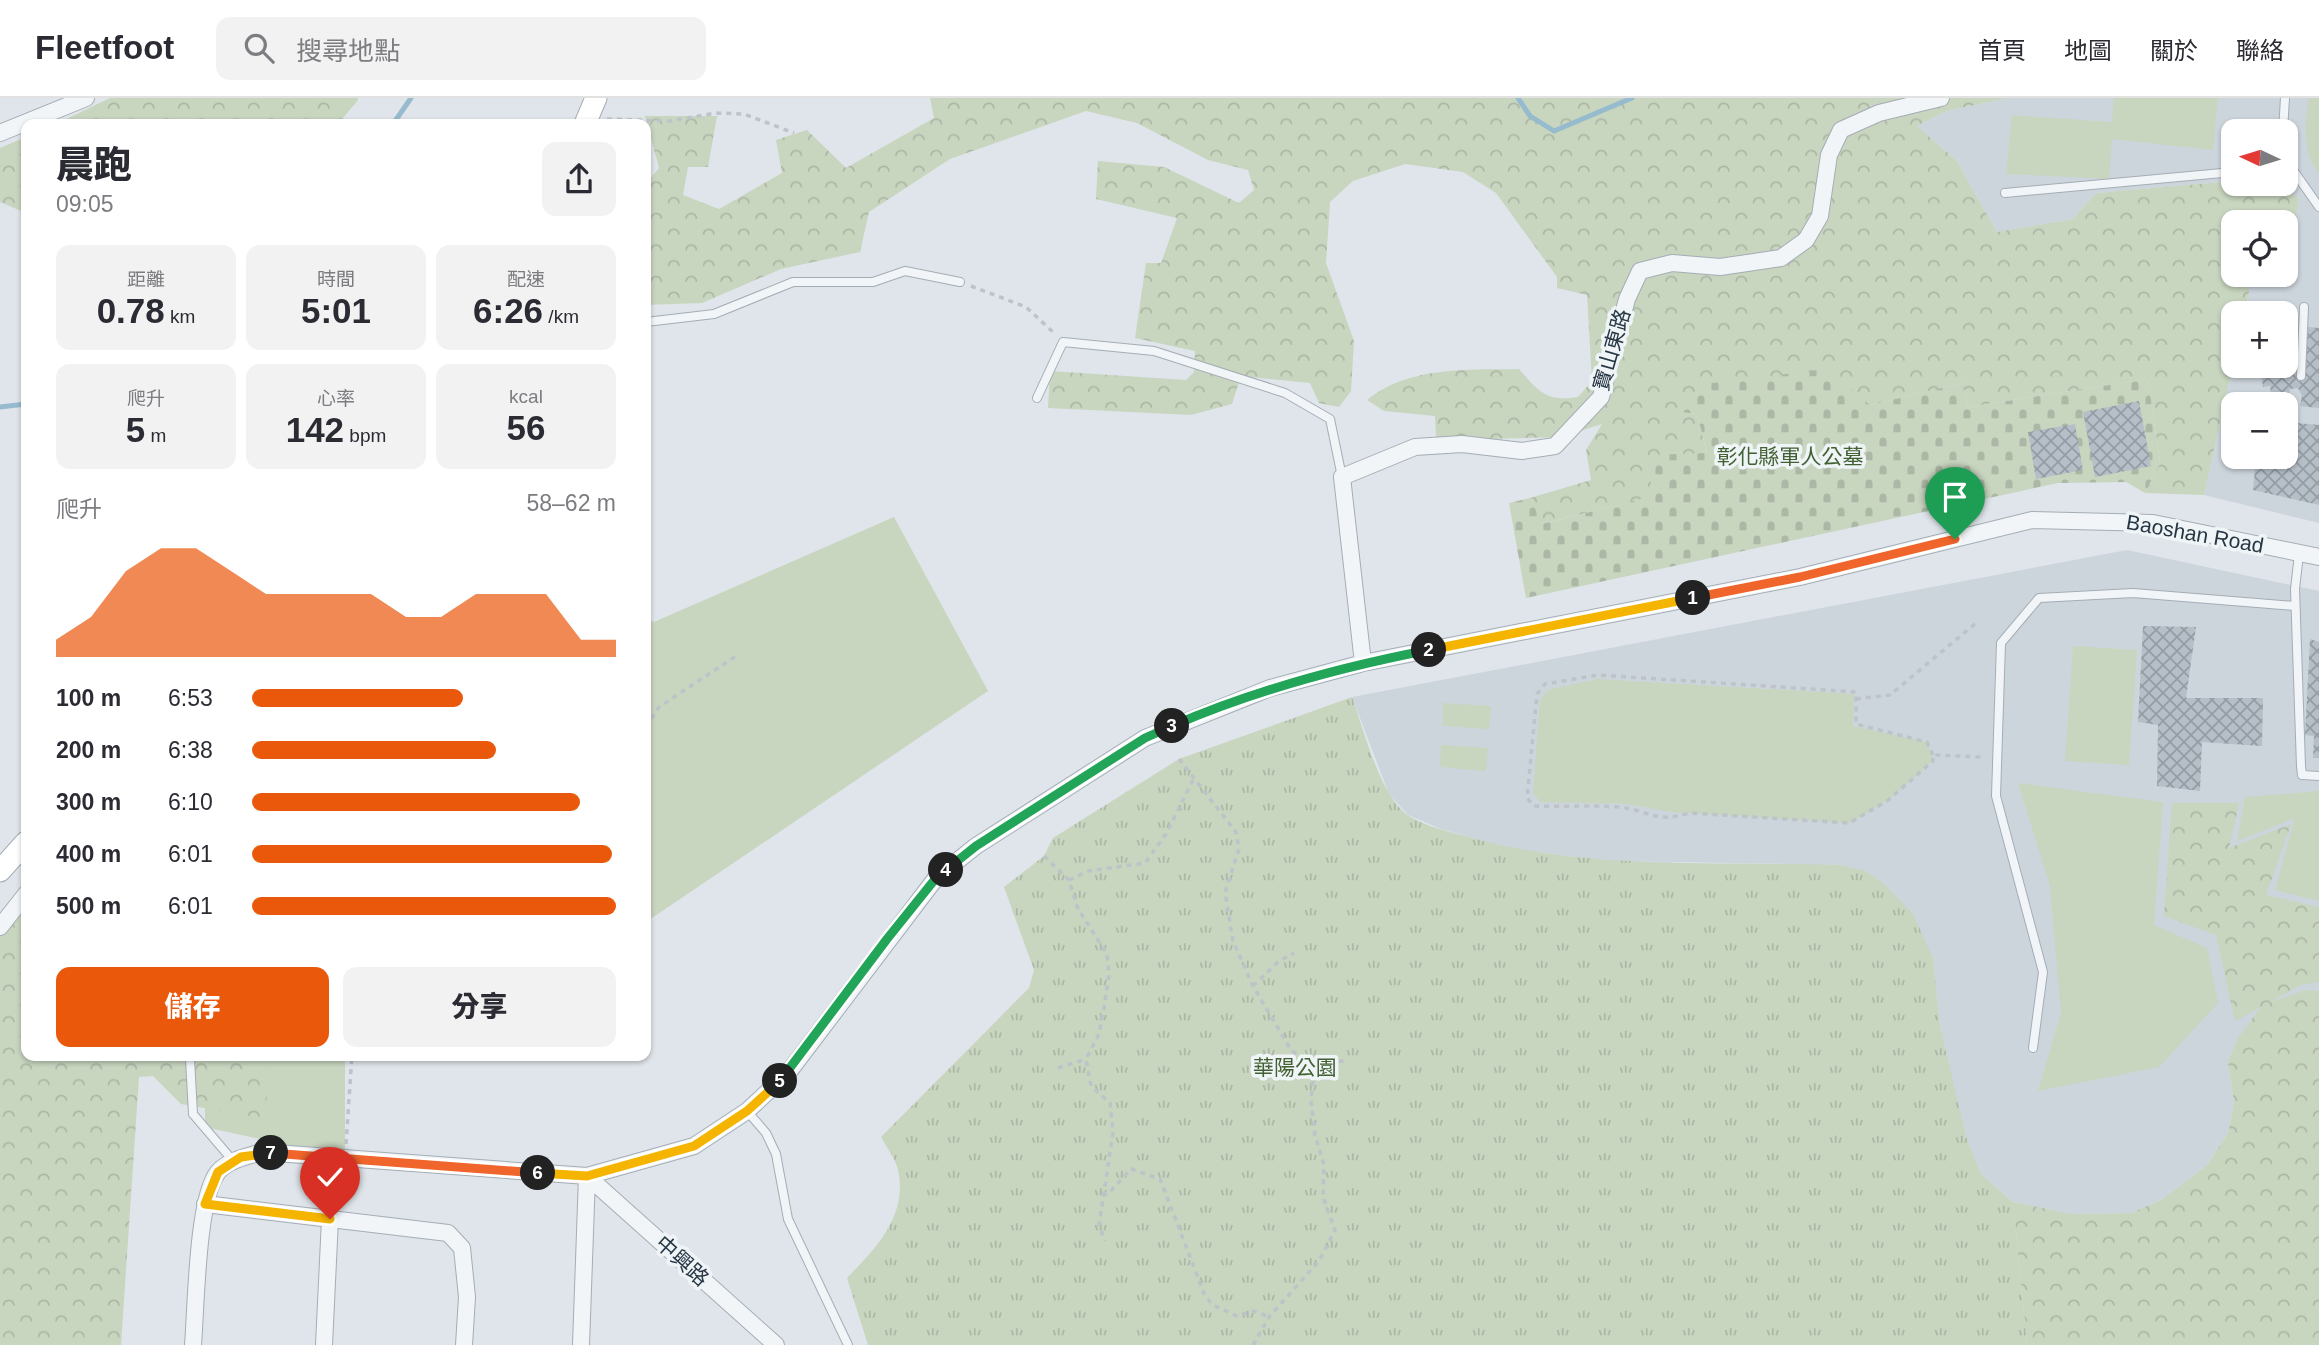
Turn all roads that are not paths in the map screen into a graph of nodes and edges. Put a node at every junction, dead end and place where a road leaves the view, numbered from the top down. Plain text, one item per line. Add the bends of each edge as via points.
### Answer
1 (86, 98) edge
2 (596, 98) edge
3 (1941, 98) edge
4 (2285, 98) edge
5 (34, 119) edge
6 (588, 119) edge
7 (2284, 119) edge
8 (21, 124) edge
9 (0, 133) edge
10 (2221, 173) edge
11 (2298, 180) edge
12 (2004, 193) dead end
13 (2319, 207) edge
14 (960, 282) road end
15 (2304, 307) dead end
16 (651, 321) edge
17 (2301, 376) dead end
18 (1037, 398) dead end
19 (1342, 477) junction
20 (2298, 554) junction
21 (2319, 557) edge
22 (2295, 606) junction
23 (1363, 663) junction
24 (2319, 776) edge
25 (21, 848) edge
26 (0, 871) edge
27 (21, 900) edge
28 (0, 927) edge
29 (2033, 1048) dead end
30 (190, 1061) edge
31 (747, 1111) junction
32 (234, 1162) junction
33 (587, 1176) junction
34 (205, 1204) junction
35 (330, 1219) junction
36 (193, 1345) edge
37 (324, 1345) edge
38 (464, 1345) edge
39 (581, 1345) edge
40 (776, 1345) edge
41 (848, 1345) edge

1 - 5 street
2 - 6 main road
3 - 19 street, 寶山東路 via 1880,113 1841,130 1829,155 1819,216 1807,240 1781,258 1720,267 1672,264 1640,271 1627,299 1601,397 1555,446 1522,451 1462,444 1415,447
4 - 7 lane
8 - 9 street
10 - 12 lane
11 - 13 lane
14 - 16 lane via 905,271 873,282 793,282 714,314
15 - 17 lane
18 - 19 lane via 1063,342 1154,351 1285,393 1330,419
19 - 23 street
20 - 21 street, Baoshan Road
20 - 22 lane
20 - 23 street, Baoshan Road via 2153,523 2032,520 1800,577
22 - 24 lane via 2302,775
22 - 29 lane via 2133,593 2039,598 2001,643 1996,796 2043,972
23 - 31 street, Baoshan Road via 1270,688 1145,738 976,846 936,878 788,1073
25 - 26 main road
27 - 28 street
30 - 32 lane via 193,1114
31 - 33 street, Baoshan Road via 694,1146
31 - 41 lane via 776,1154 788,1219
32 - 33 street, Baoshan Road via 262,1152
32 - 34 street via 218,1172
33 - 39 street
33 - 40 street, 中興路
34 - 35 street
34 - 36 street
35 - 37 street
35 - 38 street via 448,1233 462,1248 467,1297

